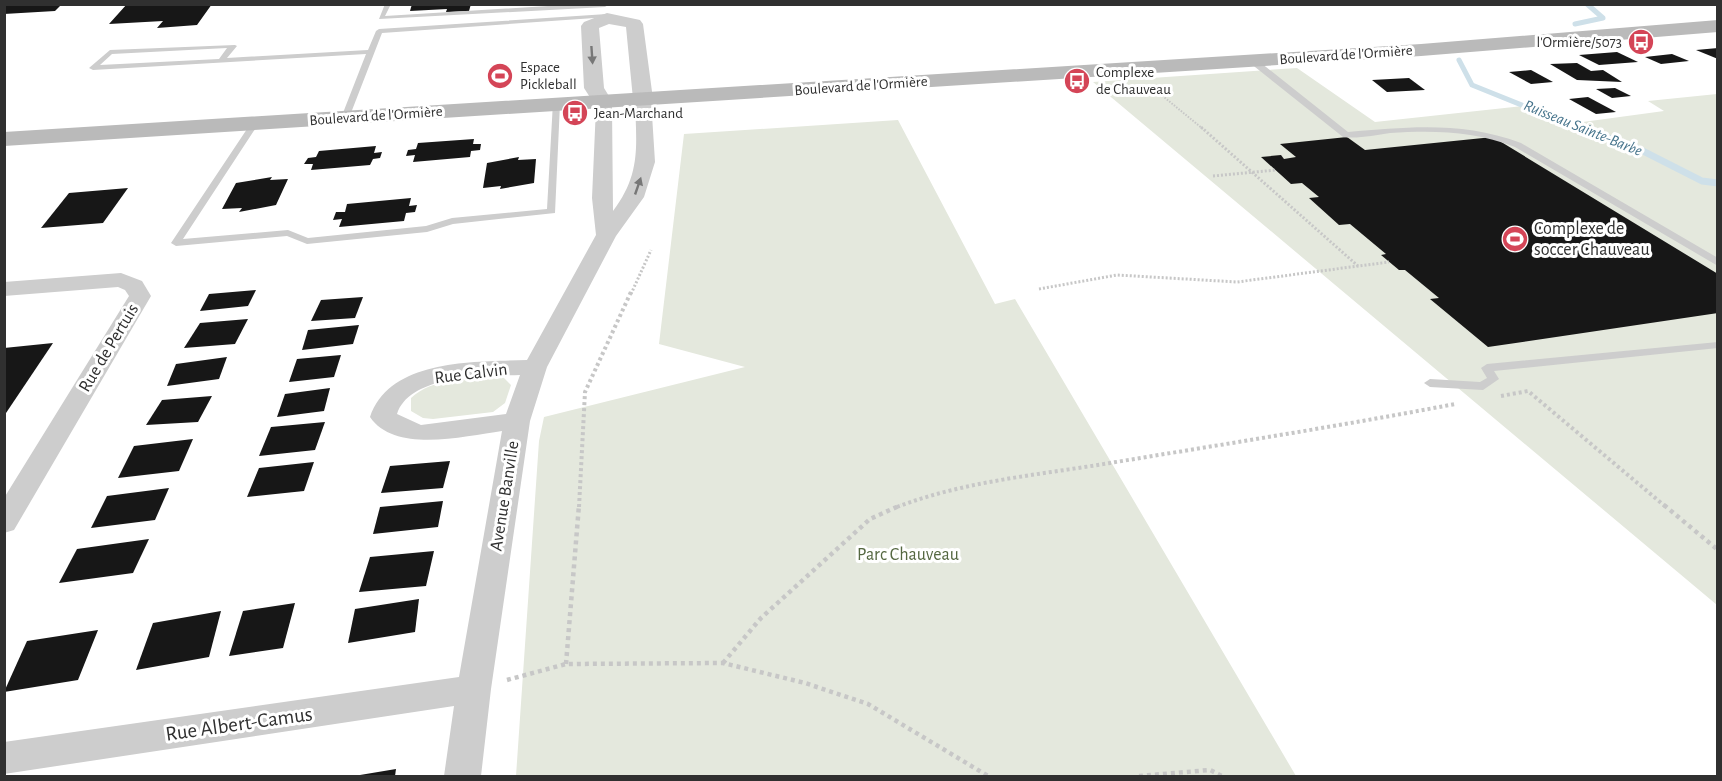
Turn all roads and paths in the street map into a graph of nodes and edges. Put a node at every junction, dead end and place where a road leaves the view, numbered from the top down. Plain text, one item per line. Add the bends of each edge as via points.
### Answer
1 (388, 4) edge
2 (606, 11) edge
3 (1718, 27) edge
4 (423, 28) junction
5 (421, 39) dead end
6 (370, 52) junction
7 (222, 60) junction
8 (1253, 61) junction
9 (1152, 87) dead end
10 (643, 99) junction
11 (602, 101) junction
12 (556, 104) junction
13 (345, 118) junction
14 (255, 123) junction
15 (4, 139) edge
16 (1276, 170) dead end
17 (1252, 173) junction
18 (1213, 176) dead end
19 (606, 235) junction
20 (651, 250) dead end
21 (1389, 262) dead end
22 (1718, 263) edge
23 (1359, 266) junction
24 (4, 289) edge
25 (1039, 289) dead end
26 (1718, 345) edge
27 (536, 367) junction
28 (1430, 383) dead end
29 (1497, 396) dead end
30 (1466, 402) dead end
31 (517, 421) junction
32 (4, 523) edge
33 (1718, 550) edge
34 (723, 663) junction
35 (566, 664) junction
36 (474, 689) junction
37 (4, 758) edge
38 (463, 777) edge
39 (988, 777) edge
40 (1139, 777) edge
41 (1222, 777) edge

1 - 2 lane via 381,18
2 - 4 lane
2 - 10 street via 634,24
2 -> 11 street via 590,26 594,88
3 - 8 main road, Boulevard de l'Ormière
4 - 5 lane
4 - 6 lane via 379,31
6 - 7 lane
6 - 13 lane
7 - 7 lane via 116,66 93,68 110,52 233,46
8 - 10 main road, Boulevard de l'Ormière
8 - 22 lane via 1346,135 1433,128 1501,137
9 - 17 path
10 - 11 main road, Boulevard de l'Ormière
19 -> 10 street, Avenue Banville via 634,197 646,162
11 - 12 main road, Boulevard de l'Ormière
11 - 19 street
12 - 13 main road, Boulevard de l'Ormière
12 - 14 lane via 552,211 307,241 288,233 176,243
13 - 14 main road, Boulevard de l'Ormière
14 - 15 main road, Boulevard de l'Ormière
16 - 17 path
17 - 18 path
17 - 23 path
19 - 27 street, Avenue Banville
20 - 35 path via 585,392
21 - 23 path
23 - 25 path via 1237,282 1117,275
24 - 32 street, Rue de Pertuis via 121,280 134,286 140,296
26 - 28 lane via 1487,368 1493,379 1483,386
27 - 31 street, Avenue Banville
27 - 31 street, Rue Calvin via 443,374 411,385 389,401 383,417 419,433
29 - 33 path via 1528,391
30 - 34 path via 1231,444 1008,477 939,492 886,510 870,519 761,618
31 - 36 street, Avenue Banville
34 - 35 path
34 - 39 path via 805,683 868,704
35 - 36 path
36 - 37 street, Rue Albert-Camus
36 - 38 street, Avenue Banville
40 - 41 path via 1210,770

